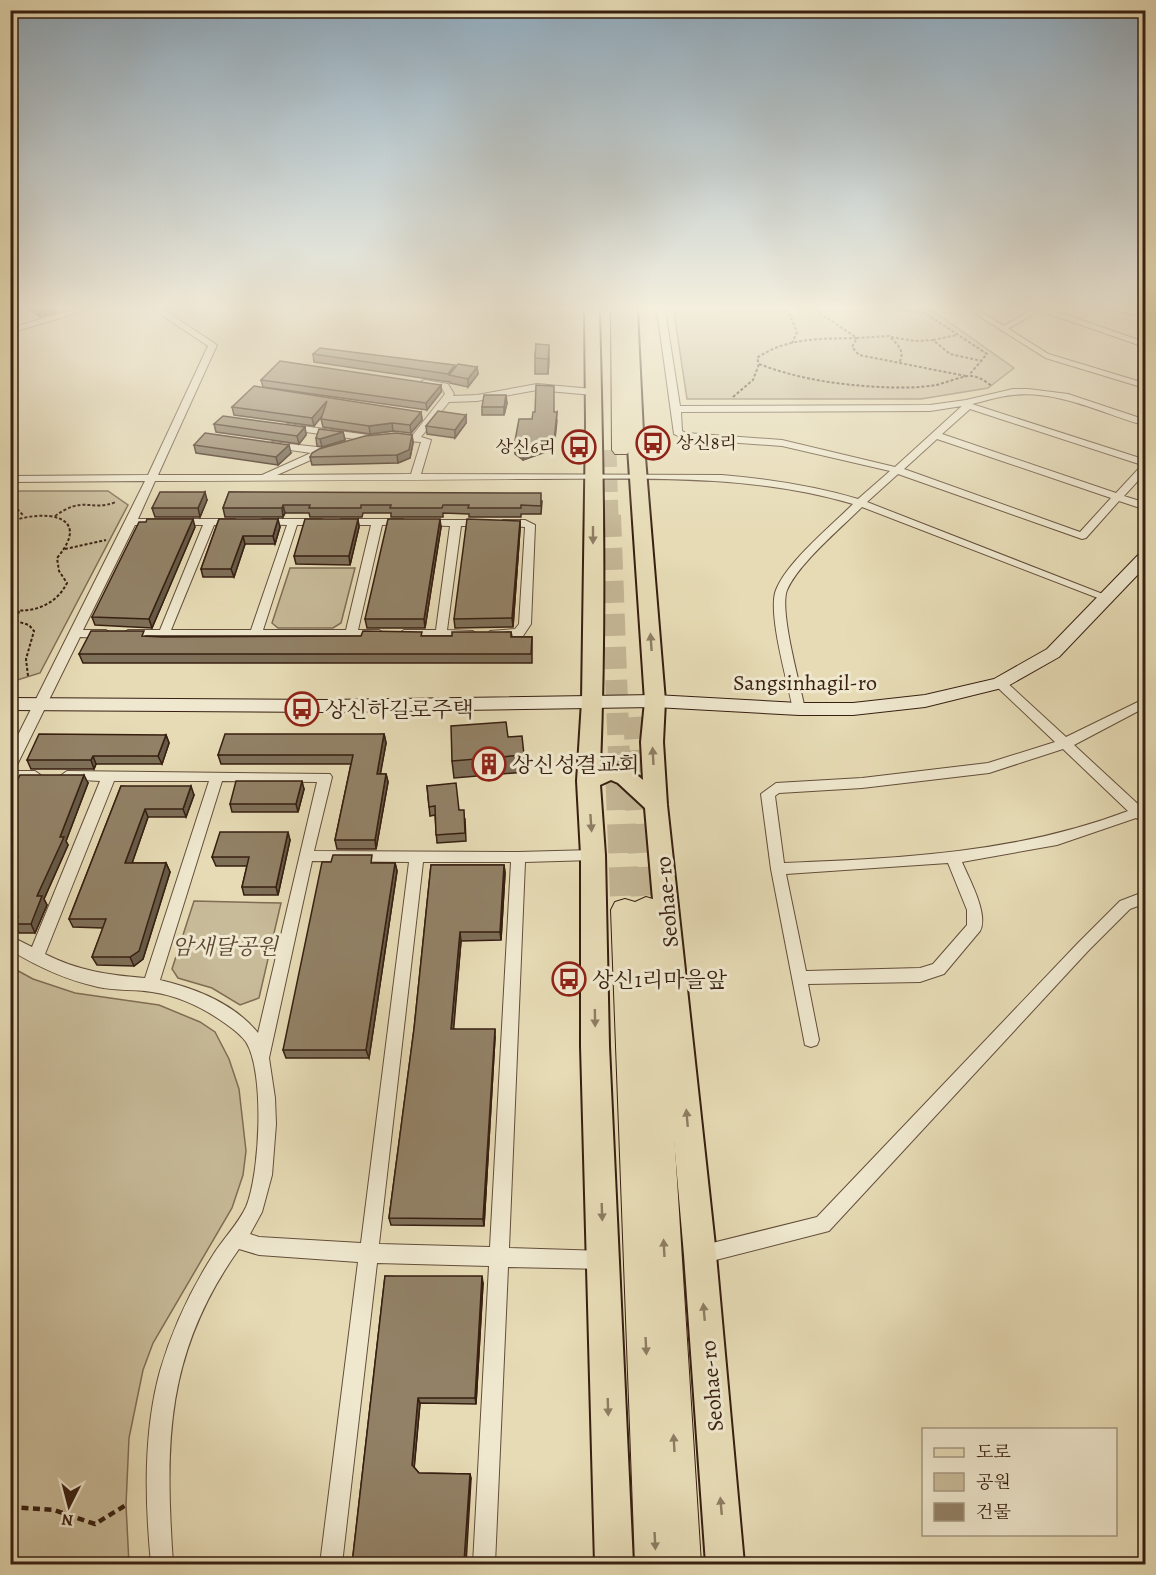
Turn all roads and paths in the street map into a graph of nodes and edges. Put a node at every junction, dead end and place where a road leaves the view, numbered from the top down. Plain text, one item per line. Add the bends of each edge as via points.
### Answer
1 (195, 384) edge
2 (428, 384) edge
3 (593, 384) edge
4 (610, 384) edge
5 (617, 384) edge
6 (622, 384) edge
7 (672, 384) edge
8 (751, 384) edge
9 (853, 384) edge
10 (946, 384) edge
11 (988, 384) edge
12 (593, 392) junction
13 (1004, 394) junction
14 (446, 399) junction
15 (967, 404) junction
16 (676, 409) junction
17 (717, 409) junction
18 (1146, 423) edge
19 (272, 425) edge
20 (935, 435) junction
21 (396, 437) edge
22 (414, 439) junction
23 (264, 444) edge
24 (342, 447) edge
25 (615, 449) junction
26 (1146, 465) edge
27 (897, 470) junction
28 (593, 476) junction
29 (415, 477) junction
30 (640, 477) junction
31 (152, 478) junction
32 (262, 478) junction
33 (10, 479) edge
34 (1118, 497) junction
35 (10, 502) edge
36 (116, 502) dead end
37 (860, 503) junction
38 (1146, 507) edge
39 (24, 516) junction
40 (55, 516) junction
41 (10, 522) edge
42 (131, 522) junction
43 (210, 522) junction
44 (293, 522) junction
45 (377, 522) junction
46 (456, 523) junction
47 (110, 538) dead end
48 (65, 549) junction
49 (1146, 556) edge
50 (1107, 598) junction
51 (10, 610) edge
52 (20, 611) junction
53 (75, 633) junction
54 (164, 634) junction
55 (256, 634) junction
56 (351, 634) junction
57 (441, 634) junction
58 (28, 676) dead end
59 (1000, 683) junction
60 (656, 700) junction
61 (592, 701) junction
62 (1146, 702) edge
63 (10, 704) edge
64 (39, 704) junction
65 (799, 709) junction
66 (1064, 744) junction
67 (10, 765) edge
68 (10, 776) edge
69 (109, 776) junction
70 (217, 777) junction
71 (588, 781) junction
72 (656, 806) junction
73 (1143, 814) edge
74 (593, 855) junction
75 (306, 856) junction
76 (417, 856) junction
77 (518, 857) junction
78 (952, 858) junction
79 (778, 869) junction
80 (1146, 897) edge
81 (10, 942) edge
82 (36, 957) junction
83 (799, 978) junction
84 (151, 985) junction
85 (811, 1040) dead end
86 (260, 1060) junction
87 (236, 1239) junction
88 (369, 1253) junction
89 (700, 1255) junction
90 (499, 1258) junction
91 (604, 1260) junction
92 (126, 1505) dead end
93 (10, 1507) edge
94 (162, 1564) edge
95 (331, 1564) edge
96 (484, 1564) edge
97 (614, 1564) edge
98 (656, 1564) edge
99 (680, 1564) edge
100 (725, 1564) edge

1 - 31 street
2 - 14 street via 445,386 450,394
3 - 12 main road, Seohae-ro
4 - 25 highway, Seohae-ro
5 - 25 highway, Seohae-ro
6 - 25 main road, Seohae-ro
7 - 16 street
8 - 17 path
9 - 10 path via 890,387
11 - 13 path
12 - 14 street via 537,387 477,398
12 - 25 main road, Seohae-ro
13 - 15 street
13 - 18 street via 1065,396
14 - 22 street via 428,415
15 - 17 street via 930,408
15 - 20 street
15 - 26 street
16 - 17 street
16 - 27 street via 677,432 684,436 782,443
19 - 24 street via 380,439
20 - 27 street
20 - 34 street
21 - 22 street
22 - 29 street via 426,440
23 - 32 street via 328,451
25 - 28 main road, Seohae-ro
25 - 30 main road, Seohae-ro
26 - 34 street
27 - 34 street via 1082,536
27 - 37 street
28 - 29 street
28 - 30 street
28 -> 61 main road, Seohae-ro
29 - 32 street
30 - 37 street via 756,481
60 -> 30 main road, Seohae-ro
31 - 32 street
31 - 33 street
31 - 42 street
34 - 38 street
35 - 39 path
36 - 40 path via 105,506 77,503
37 - 50 street
37 - 65 street via 798,565 781,591 780,611
39 - 40 path
39 - 41 path
40 - 48 path via 61,517 71,531
42 - 43 street
42 - 53 street
43 - 44 street
43 - 54 street
44 - 45 street
44 - 55 street
45 - 46 street
45 - 56 street
46 - 57 street
46 - 57 street via 530,525 525,627 515,634
47 - 48 path
48 - 52 path via 57,558 58,571 67,583 61,594 49,604
49 - 50 street, Sangsinhagil-ro
50 - 59 street, Sangsinhagil-ro via 1053,653
51 - 52 path
52 - 58 path via 16,621 29,625 34,632 24,661
53 - 54 street
53 - 64 street
54 - 55 street
55 - 56 street
56 - 57 street
59 - 65 street, Sangsinhagil-ro via 925,701 853,709
59 - 66 street
60 - 61 street, Sangsinhagil-ro
60 - 65 street, Sangsinhagil-ro
72 -> 60 main road, Seohae-ro via 652,742
61 - 64 street, Sangsinhagil-ro via 327,706
61 - 71 main road, Seohae-ro
62 - 66 street
63 - 64 street, Sangsinhagil-ro
64 - 67 street
66 - 73 street
66 - 79 street via 989,768 862,783 776,788 768,794
68 - 69 street
69 - 70 street
69 - 82 street
70 - 75 street via 325,777
70 - 84 street
71 - 72 main road via 610,771 626,777
71 -> 74 main road, Seohae-ro
89 -> 72 main road, Seohae-ro
73 - 78 street via 1041,844
74 - 77 street
74 -> 91 main road, Seohae-ro via 595,1046
75 - 76 street
75 - 86 street
76 - 77 street
76 - 88 street
77 - 90 street
78 - 79 street
78 - 83 street via 974,910 975,927 938,969 920,975
79 - 83 street
80 - 89 street via 1125,905 1083,946 822,1225
81 - 82 street
82 - 84 street via 92,979
83 - 85 street
84 - 86 street via 210,1004 254,1039
86 - 87 street via 267,1141 263,1175 253,1210
87 - 88 street via 259,1246
87 - 94 street via 188,1317 160,1412 156,1466
88 - 90 street
88 - 95 street
100 -> 89 main road, Seohae-ro
90 - 91 street
90 - 96 street
91 -> 97 main road, Seohae-ro
92 - 93 path via 96,1524 54,1510
99 -> 98 highway, Seohae-ro via 636,909

